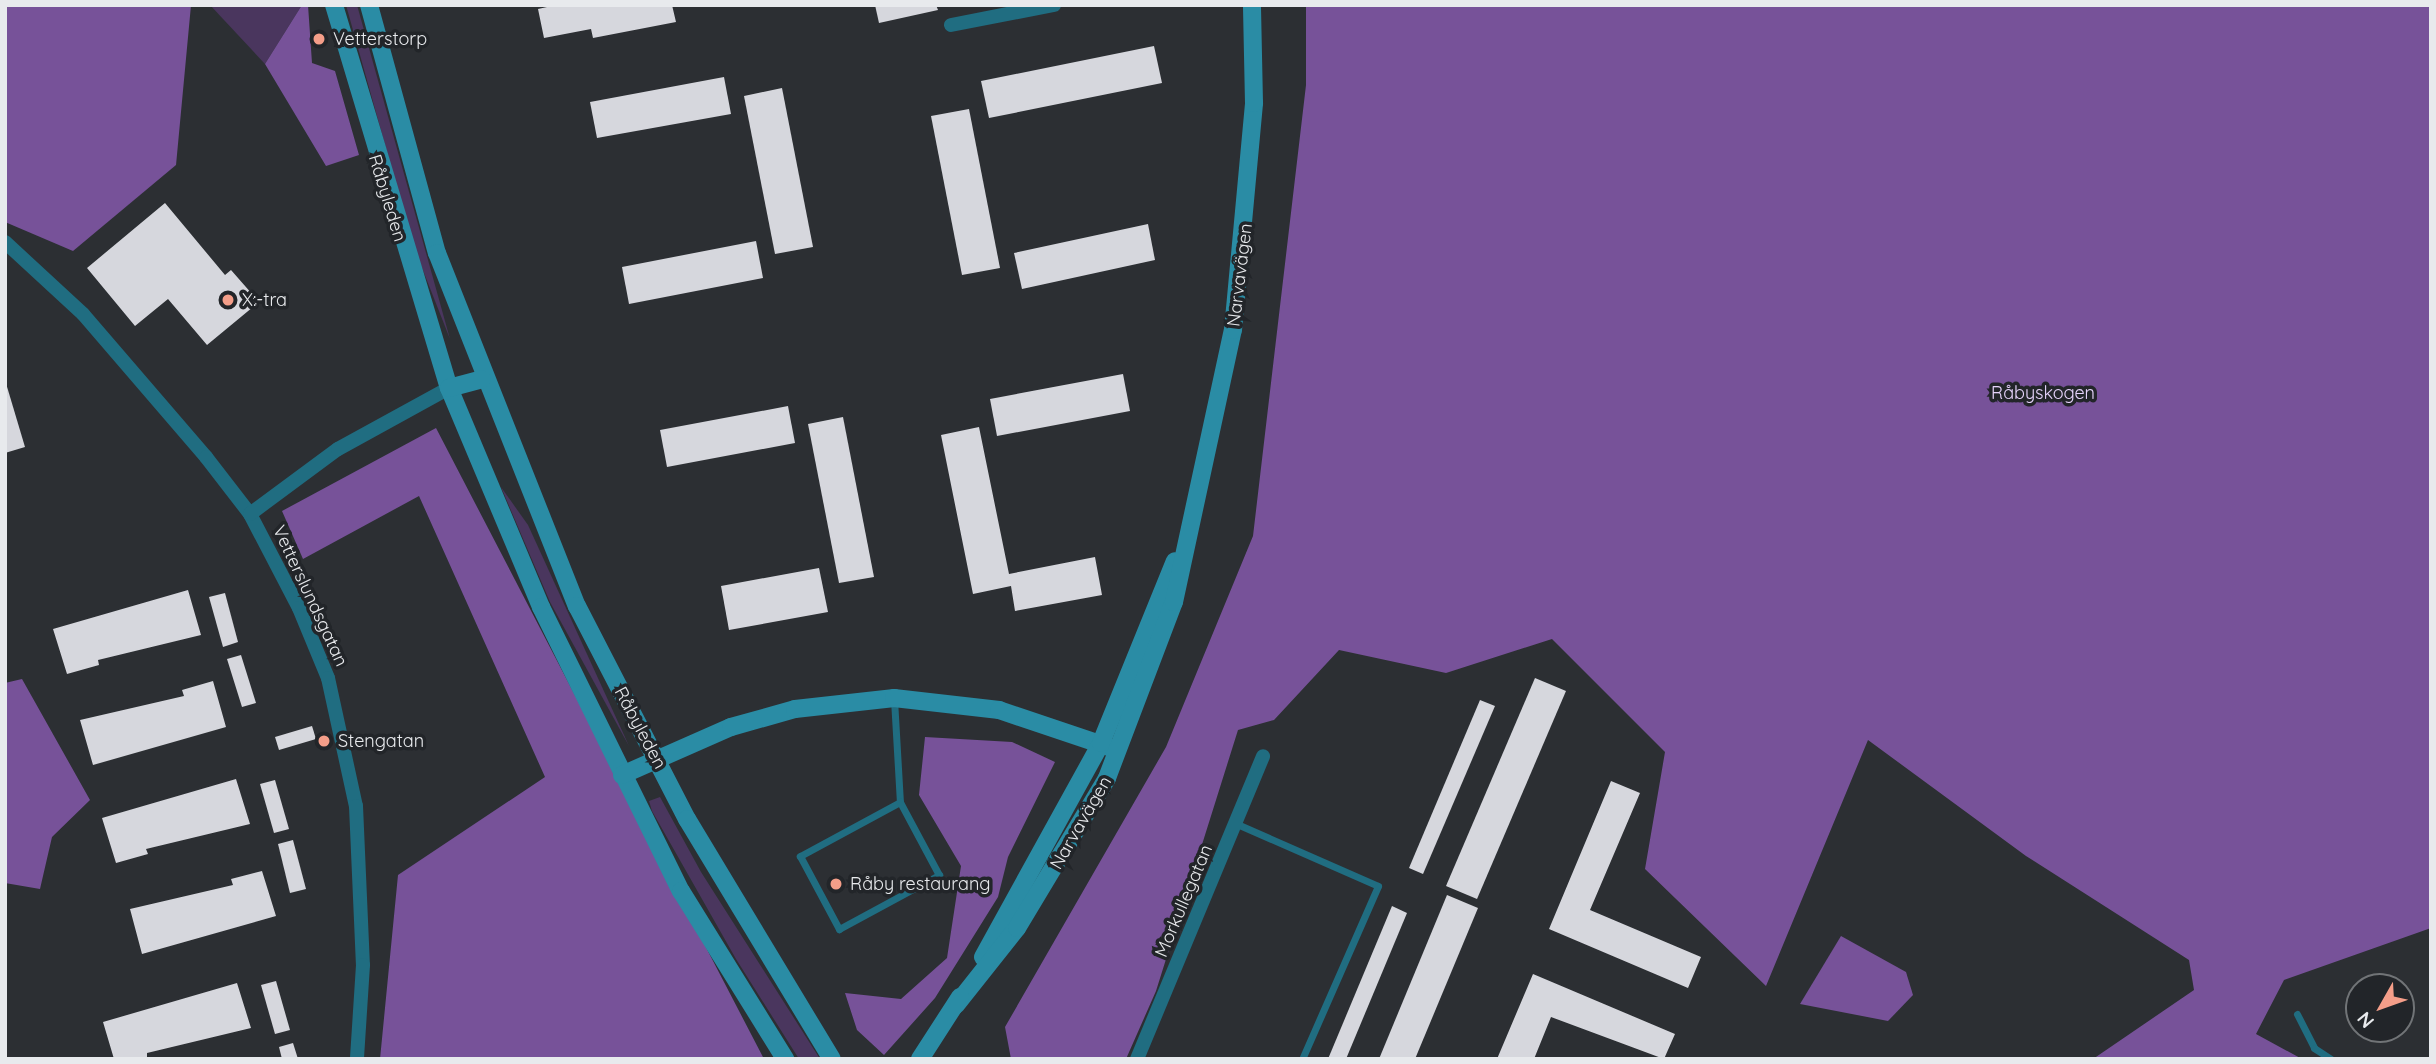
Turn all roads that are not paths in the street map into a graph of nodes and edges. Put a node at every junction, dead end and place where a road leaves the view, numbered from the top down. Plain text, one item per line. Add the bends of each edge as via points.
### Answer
1 (334, 5) edge
2 (369, 5) edge
3 (1054, 5) edge
4 (1252, 5) edge
5 (951, 26) dead end
6 (5, 242) edge
7 (482, 379) junction
8 (449, 388) junction
9 (250, 514) junction
10 (1185, 539) junction
11 (894, 698) junction
12 (1101, 743) junction
13 (1120, 751) junction
14 (1263, 756) dead end
15 (657, 757) junction
16 (622, 775) junction
17 (900, 802) junction
18 (1237, 824) junction
19 (956, 1005) junction
20 (2297, 1014) dead end
21 (357, 1059) edge
22 (785, 1059) edge
23 (832, 1059) edge
24 (919, 1059) edge
25 (1137, 1059) edge
26 (1302, 1059) edge
27 (2331, 1059) edge

1 - 8 main road, Råbyleden
2 - 7 main road, Råbyleden via 407,159
3 - 5 street
4 - 10 main road, Narvavägen via 1254,103 1233,330 1222,403
6 - 9 street, Vetterslundsgatan via 128,364
7 - 8 main road
7 - 15 main road, Råbyleden via 577,606
8 - 9 street via 338,449
8 - 16 main road, Råbyleden via 541,607
9 - 21 street, Vetterslundsgatan via 328,678 356,806 363,965
10 - 12 main road, Narvavägen
10 - 13 main road, Narvavägen via 1174,603
11 - 12 main road via 999,710
11 - 15 main road via 795,709
11 - 17 lane
12 - 13 main road
12 - 19 main road, Narvavägen
13 - 19 main road, Narvavägen via 1017,928
14 - 18 street, Morkullegatan
15 - 16 main road
15 - 23 main road, Råbyleden via 687,819
16 - 22 main road, Råbyleden via 681,891
17 - 17 lane via 800,856 839,929 939,875
18 - 25 street, Morkullegatan
18 - 26 lane via 1378,886
19 - 24 main road, Narvavägen
20 - 27 lane via 2314,1048

